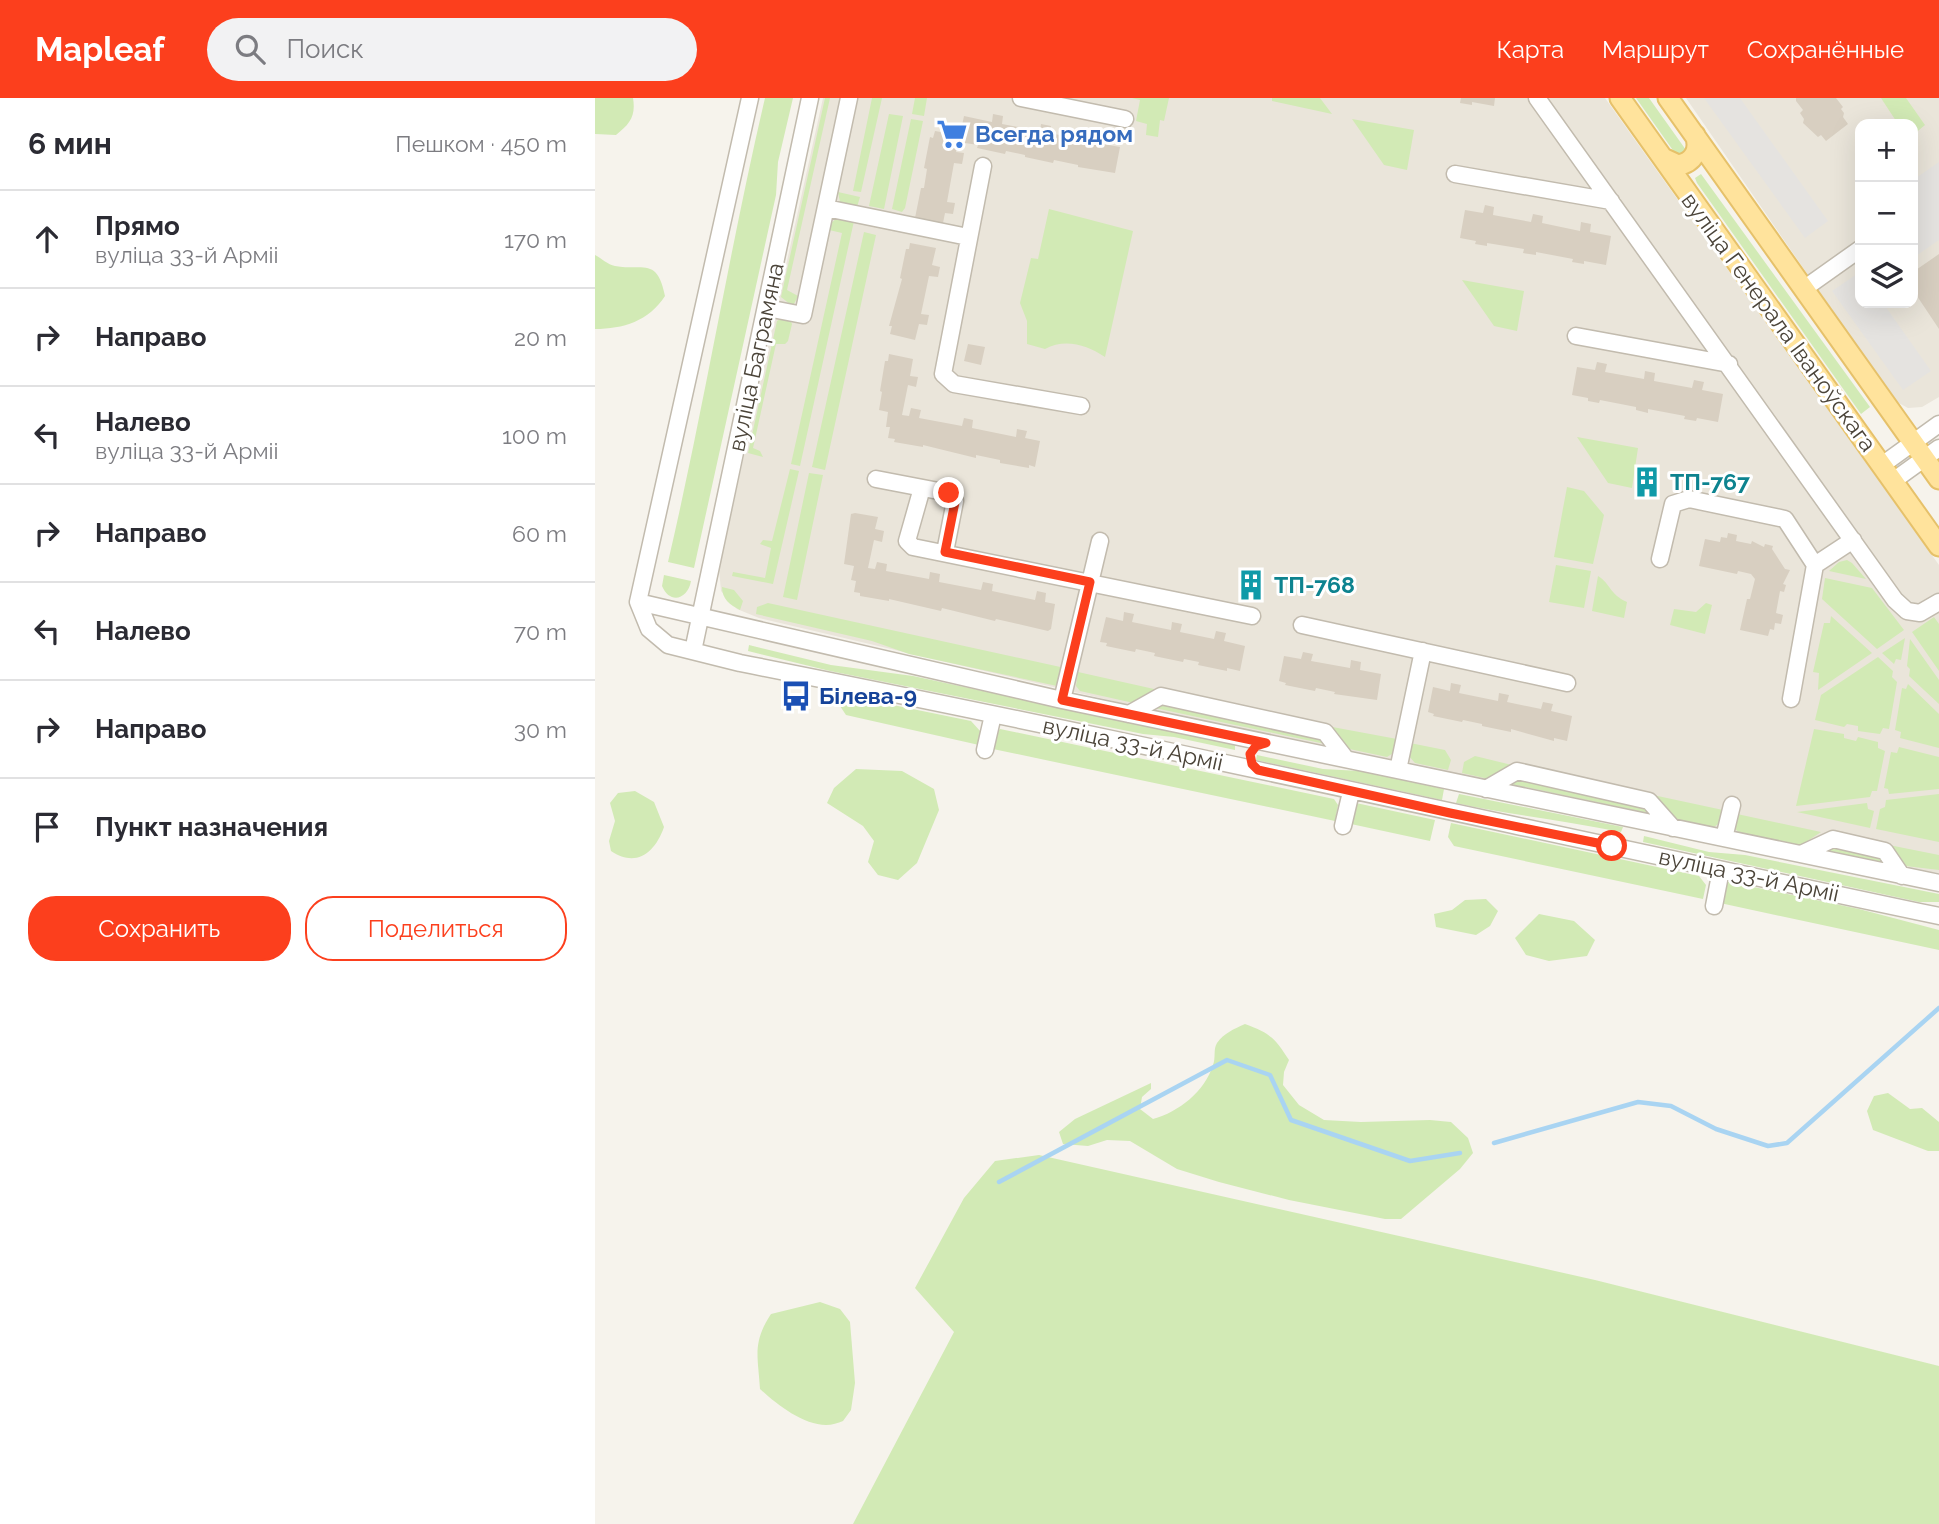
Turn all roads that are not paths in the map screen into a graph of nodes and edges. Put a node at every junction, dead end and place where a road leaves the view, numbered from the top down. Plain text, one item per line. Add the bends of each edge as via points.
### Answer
1 (750, 98) edge
2 (810, 98) edge
3 (849, 98) edge
4 (1021, 98) edge
5 (1537, 98) edge
6 (1620, 98) edge
7 (1668, 98) edge
8 (1125, 119) dead end
9 (1695, 135) junction
10 (1663, 158) junction
11 (983, 166) dead end
12 (1719, 169) junction
13 (1455, 174) dead end
14 (1686, 192) junction
15 (1611, 201) junction
16 (826, 208) junction
17 (968, 237) junction
18 (1855, 253) edge
19 (1805, 289) junction
20 (767, 308) junction
21 (1576, 336) dead end
22 (1728, 364) junction
23 (1080, 406) dead end
24 (1939, 424) edge
25 (1926, 450) edge
26 (1888, 473) junction
27 (876, 479) dead end
28 (1939, 480) edge
29 (922, 488) junction
30 (1853, 540) junction
31 (1100, 541) dead end
32 (1939, 546) edge
33 (945, 552) junction
34 (1660, 559) dead end
35 (1815, 565) junction
36 (1090, 582) junction
37 (638, 601) junction
38 (1939, 603) edge
39 (701, 616) junction
40 (1252, 616) dead end
41 (1302, 625) dead end
42 (693, 651) junction
43 (1423, 651) junction
44 (1567, 683) dead end
45 (1791, 699) dead end
46 (1062, 700) junction
47 (1129, 714) junction
48 (993, 715) junction
49 (1231, 736) junction
50 (1266, 743) junction
51 (985, 750) dead end
52 (1346, 759) junction
53 (1225, 763) junction
54 (1258, 770) junction
55 (1398, 770) junction
56 (1486, 789) junction
57 (1351, 792) junction
58 (1731, 805) dead end
59 (1619, 818) junction
60 (1653, 825) junction
61 (1343, 826) dead end
62 (1673, 828) junction
63 (1724, 838) junction
64 (1612, 846) junction
65 (1646, 852) junction
66 (1721, 870) junction
67 (1939, 883) edge
68 (1714, 906) dead end
69 (1939, 916) edge

1 - 37 street
2 - 20 street, вуліца Баграмяна
3 - 16 street
4 - 8 street
5 - 15 street
6 - 10 main road, вуліца Генерала Іваноўскага
7 - 9 main road, вуліца Генерала Іваноўскага
9 - 10 main road via 1696,153 1688,162 1678,165
9 - 12 main road, вуліца Генерала Іваноўскага
10 - 14 main road, вуліца Генерала Іваноўскага
11 - 17 street
12 - 14 main road via 1703,165 1693,169 1686,179
12 - 19 main road, вуліца Генерала Іваноўскага
13 - 15 street
14 - 26 main road, вуліца Генерала Іваноўскага
15 - 22 street
16 - 17 street
16 - 20 street via 803,315
17 - 23 street via 943,374 954,384
18 - 19 street
19 - 25 main road, вуліца Генерала Іваноўскага
20 - 39 street, вуліца Баграмяна
21 - 22 street
22 - 30 street
24 - 25 street
25 - 26 street
25 - 28 main road, вуліца Генерала Іваноўскага
26 - 32 main road, вуліца Генерала Іваноўскага
27 - 29 street
29 - 33 street via 949,493 955,502
29 - 33 street via 907,541 913,547
30 - 35 street
30 - 38 street via 1907,611 1920,613
31 - 36 street
33 - 36 street
34 - 35 street via 1673,503 1689,499 1785,519
35 - 45 street
36 - 40 street
36 - 46 street
37 - 39 street, вуліца 33-й Арміі
37 - 42 street, вуліца 33-й Арміі via 649,629 668,645
39 - 42 street, вуліца Баграмяна
39 - 46 street, вуліца 33-й Арміі
41 - 43 street
42 - 48 street, вуліца 33-й Арміі
43 - 44 street
43 - 55 street
46 - 47 street, вуліца 33-й Арміі
47 - 49 street, вуліца 33-й Арміі
47 - 52 street via 1161,696 1325,732
48 - 51 street
48 - 53 street, вуліца 33-й Арміі
49 - 50 street, вуліца 33-й Арміі
49 - 53 street via 1239,742 1241,752 1235,761
50 - 52 street, вуліца 33-й Арміі
50 - 54 street via 1250,754
52 - 55 street, вуліца 33-й Арміі
53 - 54 street, вуліца 33-й Арміі
54 - 57 street, вуліца 33-й Арміі
55 - 56 street, вуліца 33-й Арміі
56 - 59 street, вуліца 33-й Арміі
56 - 62 street via 1517,771 1649,801
57 - 61 street
57 - 64 street, вуліца 33-й Арміі
58 - 63 street
59 - 60 street, вуліца 33-й Арміі
59 - 64 street via 1628,834 1623,843
60 - 62 street, вуліца 33-й Арміі
60 - 65 street via 1642,827 1637,836 1638,846
62 - 63 street, вуліца 33-й Арміі
63 - 67 street, вуліца 33-й Арміі
64 - 65 street, вуліца 33-й Арміі
65 - 66 street, вуліца 33-й Арміі
66 - 68 street
66 - 69 street, вуліца 33-й Арміі

